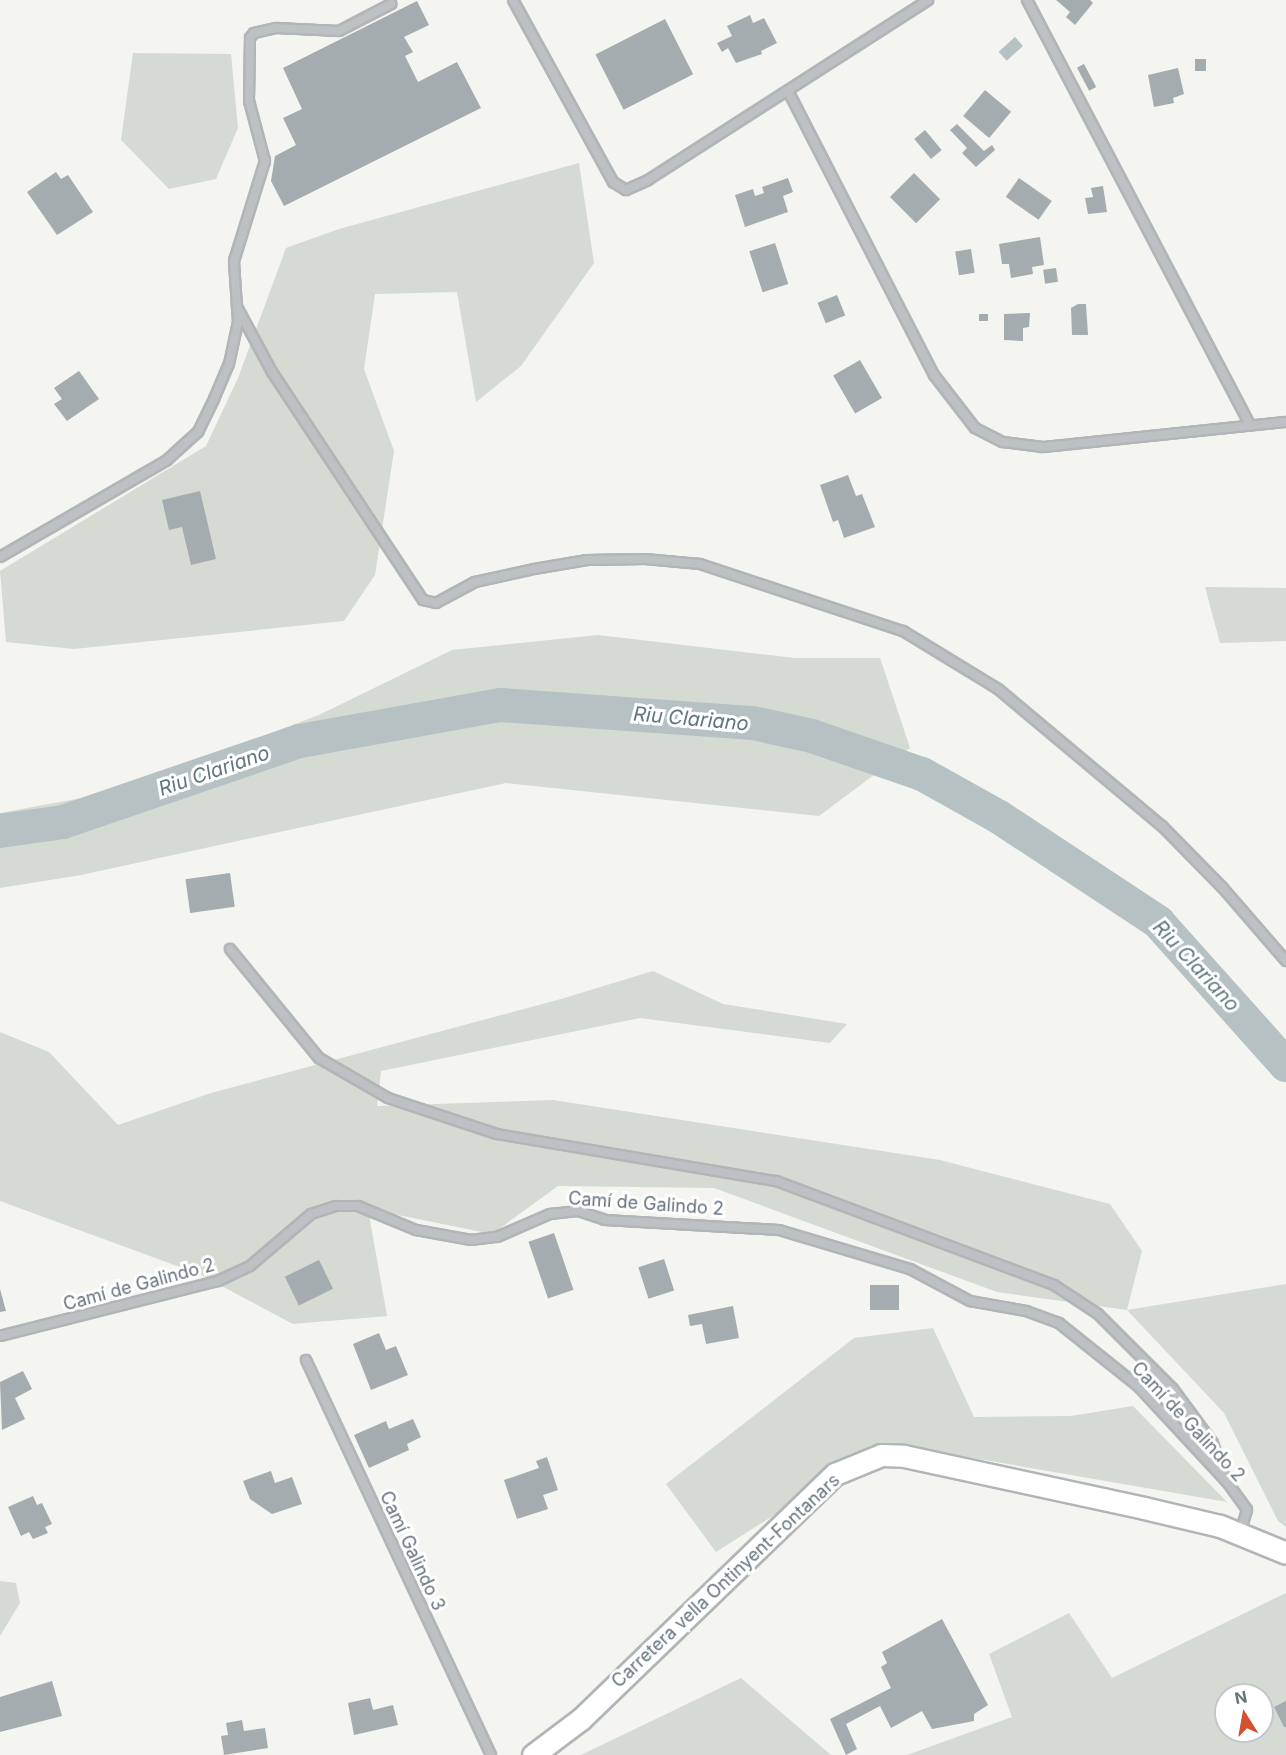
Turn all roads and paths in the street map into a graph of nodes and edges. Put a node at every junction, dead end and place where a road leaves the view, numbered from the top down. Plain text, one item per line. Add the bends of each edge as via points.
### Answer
1 (400, 0) edge
2 (513, 0) edge
3 (928, 0) edge
4 (1027, 0) edge
5 (390, 2) edge
6 (788, 91) junction
7 (237, 307) junction
8 (1286, 422) edge
9 (1250, 425) junction
10 (0, 557) edge
11 (230, 949) dead end
12 (1286, 961) edge
13 (0, 1336) edge
14 (306, 1360) dead end
15 (1227, 1482) junction
16 (1240, 1534) junction
17 (1286, 1552) edge
18 (491, 1755) edge
19 (533, 1755) edge

1 - 5 lane
2 - 6 lane via 613,182 626,190
3 - 6 lane
4 - 9 lane
5 - 7 lane via 339,31 276,28 254,33 250,38 249,101 264,161 234,261
6 - 9 lane via 934,375 975,428 1003,442 1043,447
7 - 10 lane via 238,322 229,364 198,432 167,460
7 - 12 lane via 272,372 423,600 436,603 475,582 534,569 587,560 645,560 700,564 903,631 998,689 1162,826
8 - 9 lane
11 - 15 lane via 319,1058 388,1098 498,1134 776,1181 1054,1285 1098,1314 1173,1389 1213,1443
13 - 15 lane, Camí de Galindo 2 via 218,1281 250,1266 311,1214 336,1206 358,1206 416,1230 471,1240 497,1237 550,1214 578,1212 605,1220 779,1230 910,1269 970,1301 1026,1311 1059,1323 1138,1386
14 - 18 lane, Camí Galindo 3
15 - 16 lane, Camí de Galindo 2 via 1247,1510
16 - 17 street, Carretera vella Ontinyent-Fontanars
16 - 19 street, Carretera vella Ontinyent-Fontanars via 1144,1508 904,1456 881,1455 835,1474 581,1719

